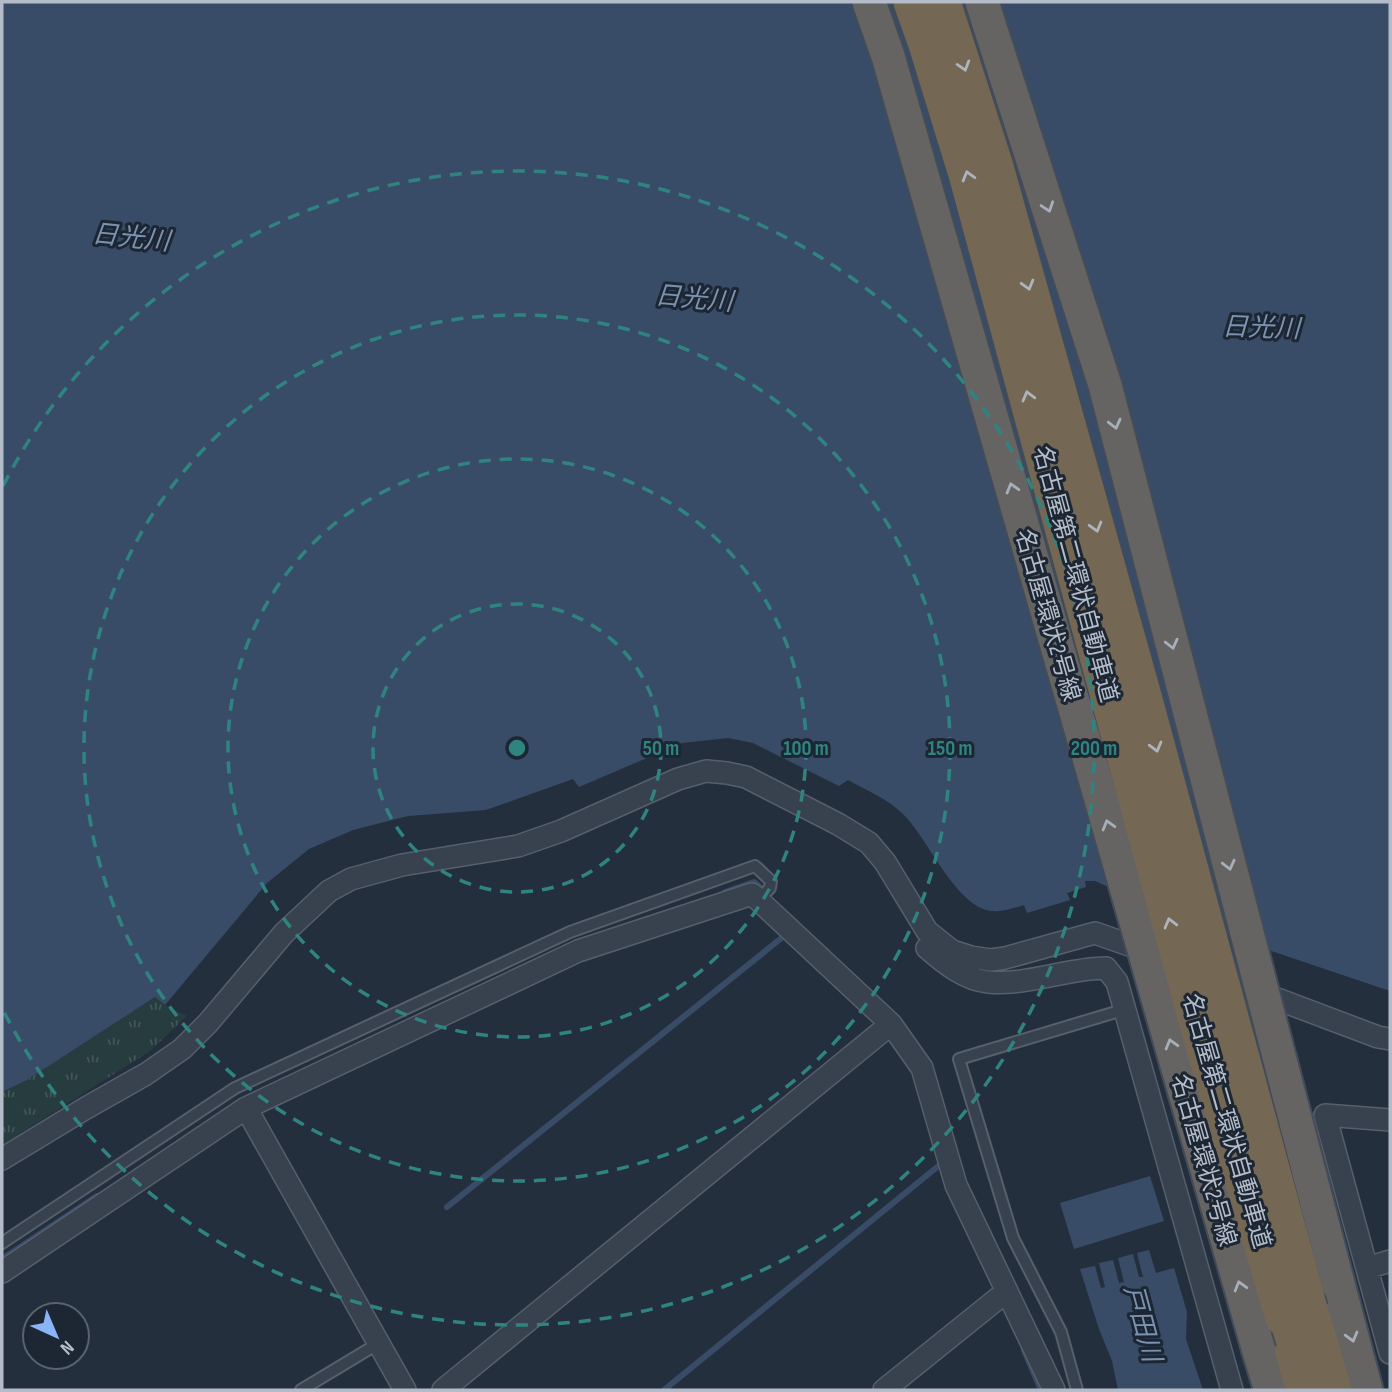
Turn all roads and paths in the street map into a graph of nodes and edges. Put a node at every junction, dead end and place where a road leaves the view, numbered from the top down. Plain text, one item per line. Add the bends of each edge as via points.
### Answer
1 (869, 2) edge
2 (912, 2) edge
3 (942, 2) edge
4 (982, 2) edge
5 (758, 900) junction
6 (916, 914) junction
7 (1126, 1009) junction
8 (891, 1024) junction
9 (1390, 1038) edge
10 (235, 1088) junction
11 (246, 1108) junction
12 (1390, 1120) edge
13 (2, 1159) edge
14 (2, 1243) edge
15 (1390, 1261) edge
16 (1367, 1268) junction
17 (2, 1272) edge
18 (1007, 1291) junction
19 (379, 1343) junction
20 (1390, 1353) edge
21 (301, 1390) edge
22 (405, 1390) edge
23 (443, 1390) edge
24 (884, 1390) edge
25 (1054, 1390) edge
26 (1077, 1390) edge
27 (1232, 1390) edge
28 (1271, 1390) edge
29 (1306, 1390) edge
30 (1333, 1390) edge
31 (1366, 1390) edge

28 -> 1 highway, 名古屋環状2号線, bridge
29 -> 2 highway, 名古屋第二環状自動車道, bridge via 1204,1046 967,173
3 -> 30 highway, 名古屋第二環状自動車道, bridge via 995,167
4 -> 31 highway, bridge via 1105,385
5 - 8 street
5 - 10 lane via 771,881 755,866 570,932
5 - 11 street via 752,894 578,951
6 - 7 street via 927,948 965,975 986,982 1011,982 1106,968 1117,982
6 - 9 street via 927,932 952,951 971,957 1005,958 1095,933
6 - 13 street via 869,843 746,777 706,771 518,846 402,865 351,879 329,891 284,933 182,1049
7 - 26 lane via 958,1059 1013,1238 1061,1332
7 - 27 street
8 - 18 street via 922,1068 956,1185
8 - 23 street
10 - 11 lane
10 - 14 lane
11 - 17 street
11 - 19 street
12 - 16 street via 1325,1115
15 - 16 street
16 - 20 street
18 - 24 street
18 - 25 street
19 - 21 lane
19 - 22 street

